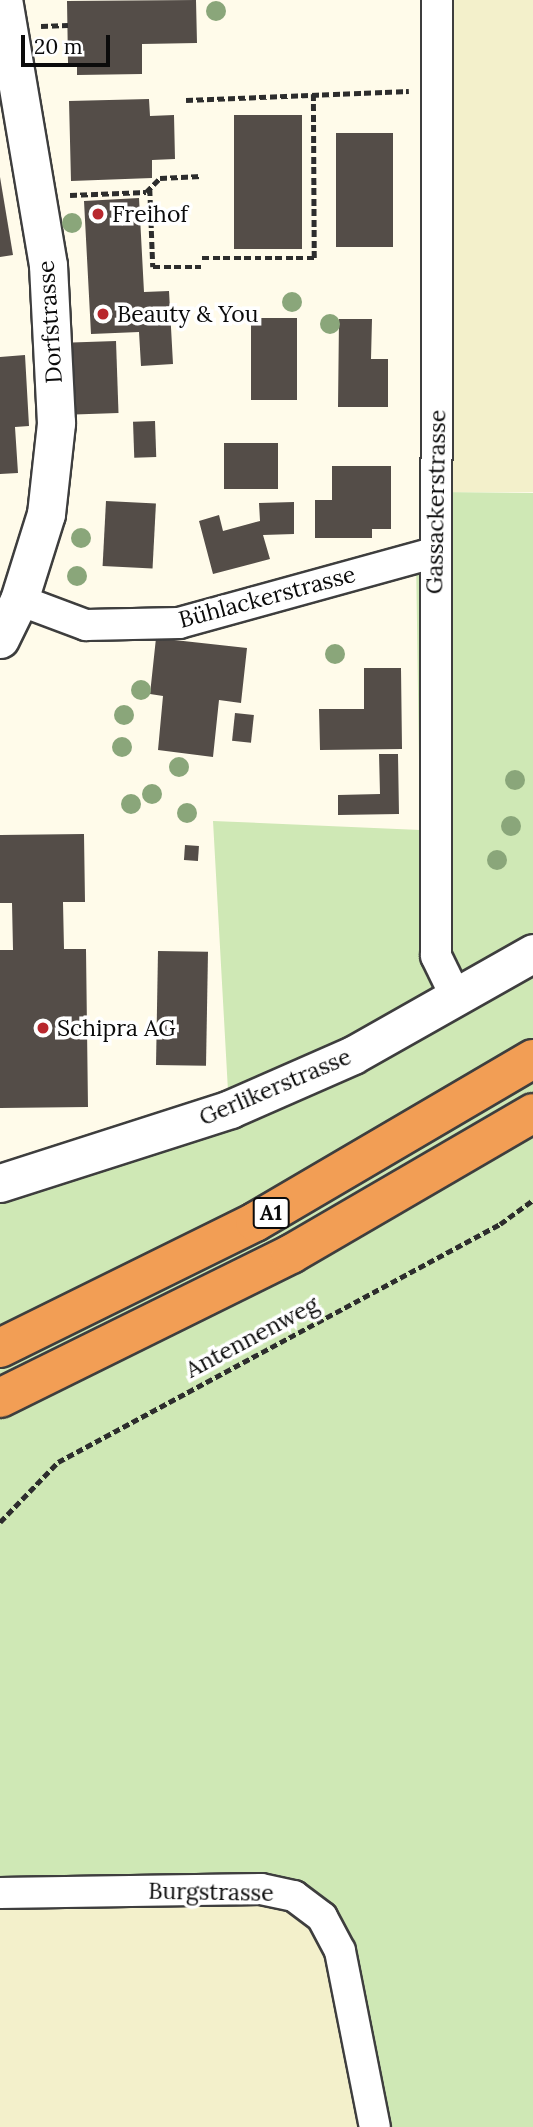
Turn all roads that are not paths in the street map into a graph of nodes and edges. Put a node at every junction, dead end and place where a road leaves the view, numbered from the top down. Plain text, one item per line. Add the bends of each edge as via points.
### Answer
1 (4, 0) edge
2 (437, 0) edge
3 (434, 553) junction
4 (19, 600) junction
5 (0, 639) edge
6 (533, 953) edge
7 (457, 999) junction
8 (533, 1059) edge
9 (533, 1113) edge
10 (0, 1183) edge
11 (0, 1348) edge
12 (0, 1398) edge
13 (0, 1893) edge
14 (375, 2127) edge

1 - 4 street, Dorfstrasse via 48,264 56,423 46,514
2 - 3 street, Gassackerstrasse
3 - 4 street, Bühlackerstrasse via 179,623 86,625
3 - 7 street, Gassackerstrasse via 436,956
4 - 5 street, Dorfstrasse
6 - 7 street, Gerlikerstrasse
7 - 10 street, Gerlikerstrasse via 353,1055 230,1109
8 - 11 highway, A1 via 255,1222
9 - 12 highway, A1 via 291,1254
13 - 14 street, Burgstrasse via 261,1889 294,1896 322,1917 340,1951

